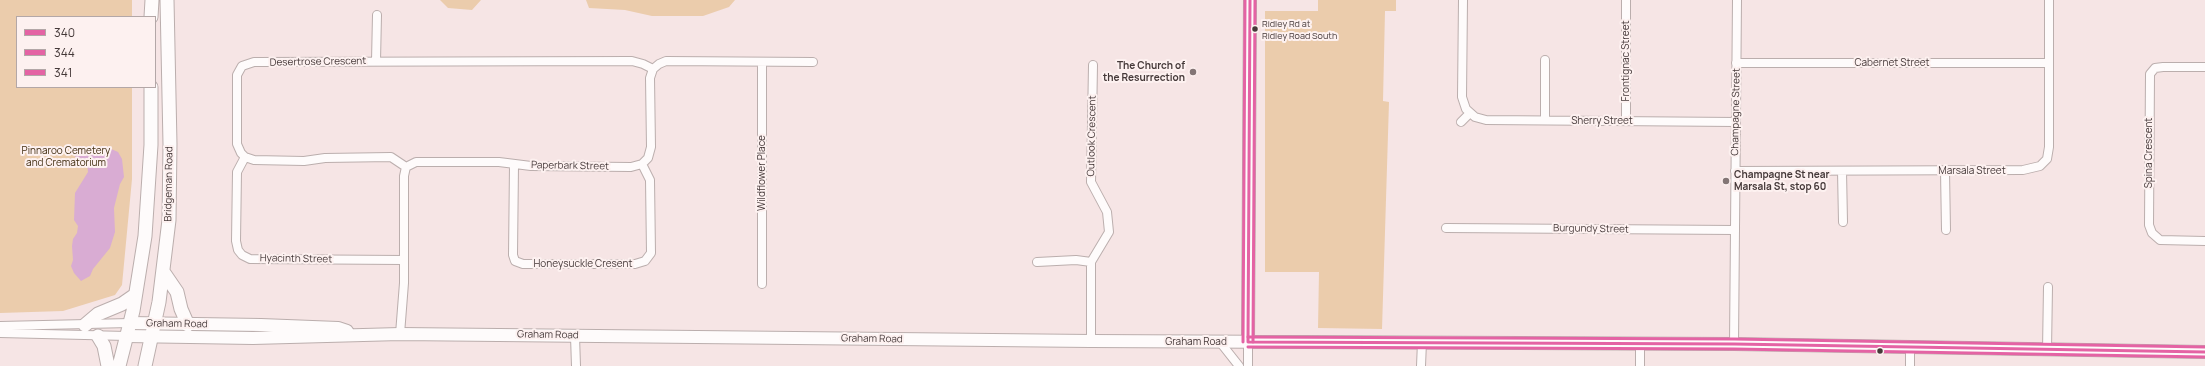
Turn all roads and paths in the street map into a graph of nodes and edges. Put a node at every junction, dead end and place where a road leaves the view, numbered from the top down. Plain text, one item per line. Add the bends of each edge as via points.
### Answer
1 (152, 0) edge
2 (166, 0) edge
3 (1250, 0) edge
4 (1463, 0) edge
5 (1626, 0) edge
6 (1737, 0) edge
7 (2049, 0) edge
8 (376, 15) dead end
9 (152, 16) edge
10 (1545, 60) dead end
11 (376, 61) junction
12 (762, 62) junction
13 (813, 62) dead end
14 (1736, 63) junction
15 (2048, 63) junction
16 (1093, 65) dead end
17 (2205, 67) edge
18 (653, 69) junction
19 (152, 88) edge
20 (1470, 113) junction
21 (1545, 120) junction
22 (1626, 121) junction
23 (1461, 122) dead end
24 (1736, 122) junction
25 (170, 144) junction
26 (151, 145) junction
27 (245, 157) junction
28 (642, 164) junction
29 (514, 165) junction
30 (406, 166) junction
31 (1735, 171) junction
32 (1842, 171) junction
33 (1945, 171) junction
34 (1843, 222) dead end
35 (1446, 228) dead end
36 (1735, 230) junction
37 (1946, 230) dead end
38 (2205, 241) edge
39 (404, 260) junction
40 (1037, 262) dead end
41 (1091, 262) junction
42 (164, 272) junction
43 (762, 284) dead end
44 (2048, 287) dead end
45 (135, 295) junction
46 (85, 324) junction
47 (188, 325) junction
48 (0, 326) edge
49 (129, 329) junction
50 (154, 330) junction
51 (0, 333) edge
52 (354, 333) junction
53 (400, 334) junction
54 (98, 336) junction
55 (575, 336) junction
56 (1092, 341) junction
57 (1220, 342) junction
58 (1248, 342) junction
59 (1422, 342) junction
60 (1640, 344) junction
61 (1734, 344) junction
62 (1910, 348) junction
63 (2047, 350) junction
64 (2205, 352) edge
65 (108, 366) edge
66 (119, 366) edge
67 (145, 366) edge
68 (576, 366) edge
69 (1239, 366) edge
70 (1248, 366) edge
71 (1421, 366) edge
72 (1640, 366) edge
73 (1910, 366) edge

1 - 9 main road
2 - 25 main road, Bridgeman Road
3 - 58 street
4 - 20 street via 1462,97
5 - 22 street, Frontignac Street
6 - 14 street, Champagne Street
7 - 15 street, Marsala Street
8 - 11 street
10 - 21 street
11 - 18 street, Desertrose Crescent via 632,61
11 - 27 street, Desertrose Crescent via 254,62 242,66 237,75 237,144
12 - 13 street
12 - 18 street via 666,61
12 - 43 street, Wildflower Place
14 - 15 street, Cabernet Street
14 - 24 street, Champagne Street
15 - 33 street, Marsala Street via 2049,147 2044,163 2030,170
16 - 41 street, Outlook Crescent via 1092,182 1107,212 1109,232
17 - 38 street, Spina Crescent via 2155,68 2150,74 2149,209 2150,229 2156,238 2164,241
18 - 28 street via 650,78 651,147 648,158
19 - 26 main road, Bridgeman Road
20 - 21 street, Sherry Street via 1486,120
20 - 23 street
21 - 22 street, Sherry Street
22 - 24 street, Sherry Street
24 - 31 street, Champagne Street
25 - 26 main road
25 - 42 main road, Bridgeman Road via 169,220
26 - 45 main road, Bridgeman Road via 145,236
27 - 30 street via 254,160 304,160 390,157
27 - 39 street, Hyacinth Street via 237,172 236,241 242,255 250,258
28 - 29 street, Paperbark Street via 631,167
28 - 29 street, Honeysuckle Cresent via 650,180 651,253 645,261 628,264 523,264 515,261
29 - 30 street, Paperbark Street via 499,162 416,162
30 - 39 street
31 - 32 street, Marsala Street
31 - 36 street, Champagne Street
32 - 33 street, Marsala Street
32 - 34 street
33 - 37 street
35 - 36 street, Burgundy Street
36 - 61 street, Champagne Street
39 - 53 street
40 - 41 street
41 - 56 street
42 - 47 main road via 177,292
42 - 50 main road, Bridgeman Road
44 - 63 street
45 - 46 main road via 122,304 98,314
45 - 49 main road, Bridgeman Road
46 - 48 street, Graham Road
46 - 49 street, Graham Road
47 - 50 street, Graham Road
47 - 52 street, Graham Road via 338,328
49 - 50 street, Graham Road
49 - 54 street, Graham Road
49 - 66 main road, Bridgeman Road
50 - 52 street, Graham Road via 280,338
50 - 67 main road, Bridgeman Road
51 - 54 street, Graham Road
52 - 53 street, Graham Road
53 - 55 street, Graham Road
54 - 65 main road via 104,346
55 - 56 street, Graham Road
55 - 68 street
56 - 57 street, Graham Road
57 - 58 street, Graham Road
57 - 69 street
58 - 59 street, Graham Road
58 - 70 street
59 - 60 street, Graham Road
59 - 71 street
60 - 61 street, Graham Road
60 - 72 street
61 - 62 street, Graham Road
62 - 63 street, Graham Road
62 - 73 street
63 - 64 street, Graham Road

